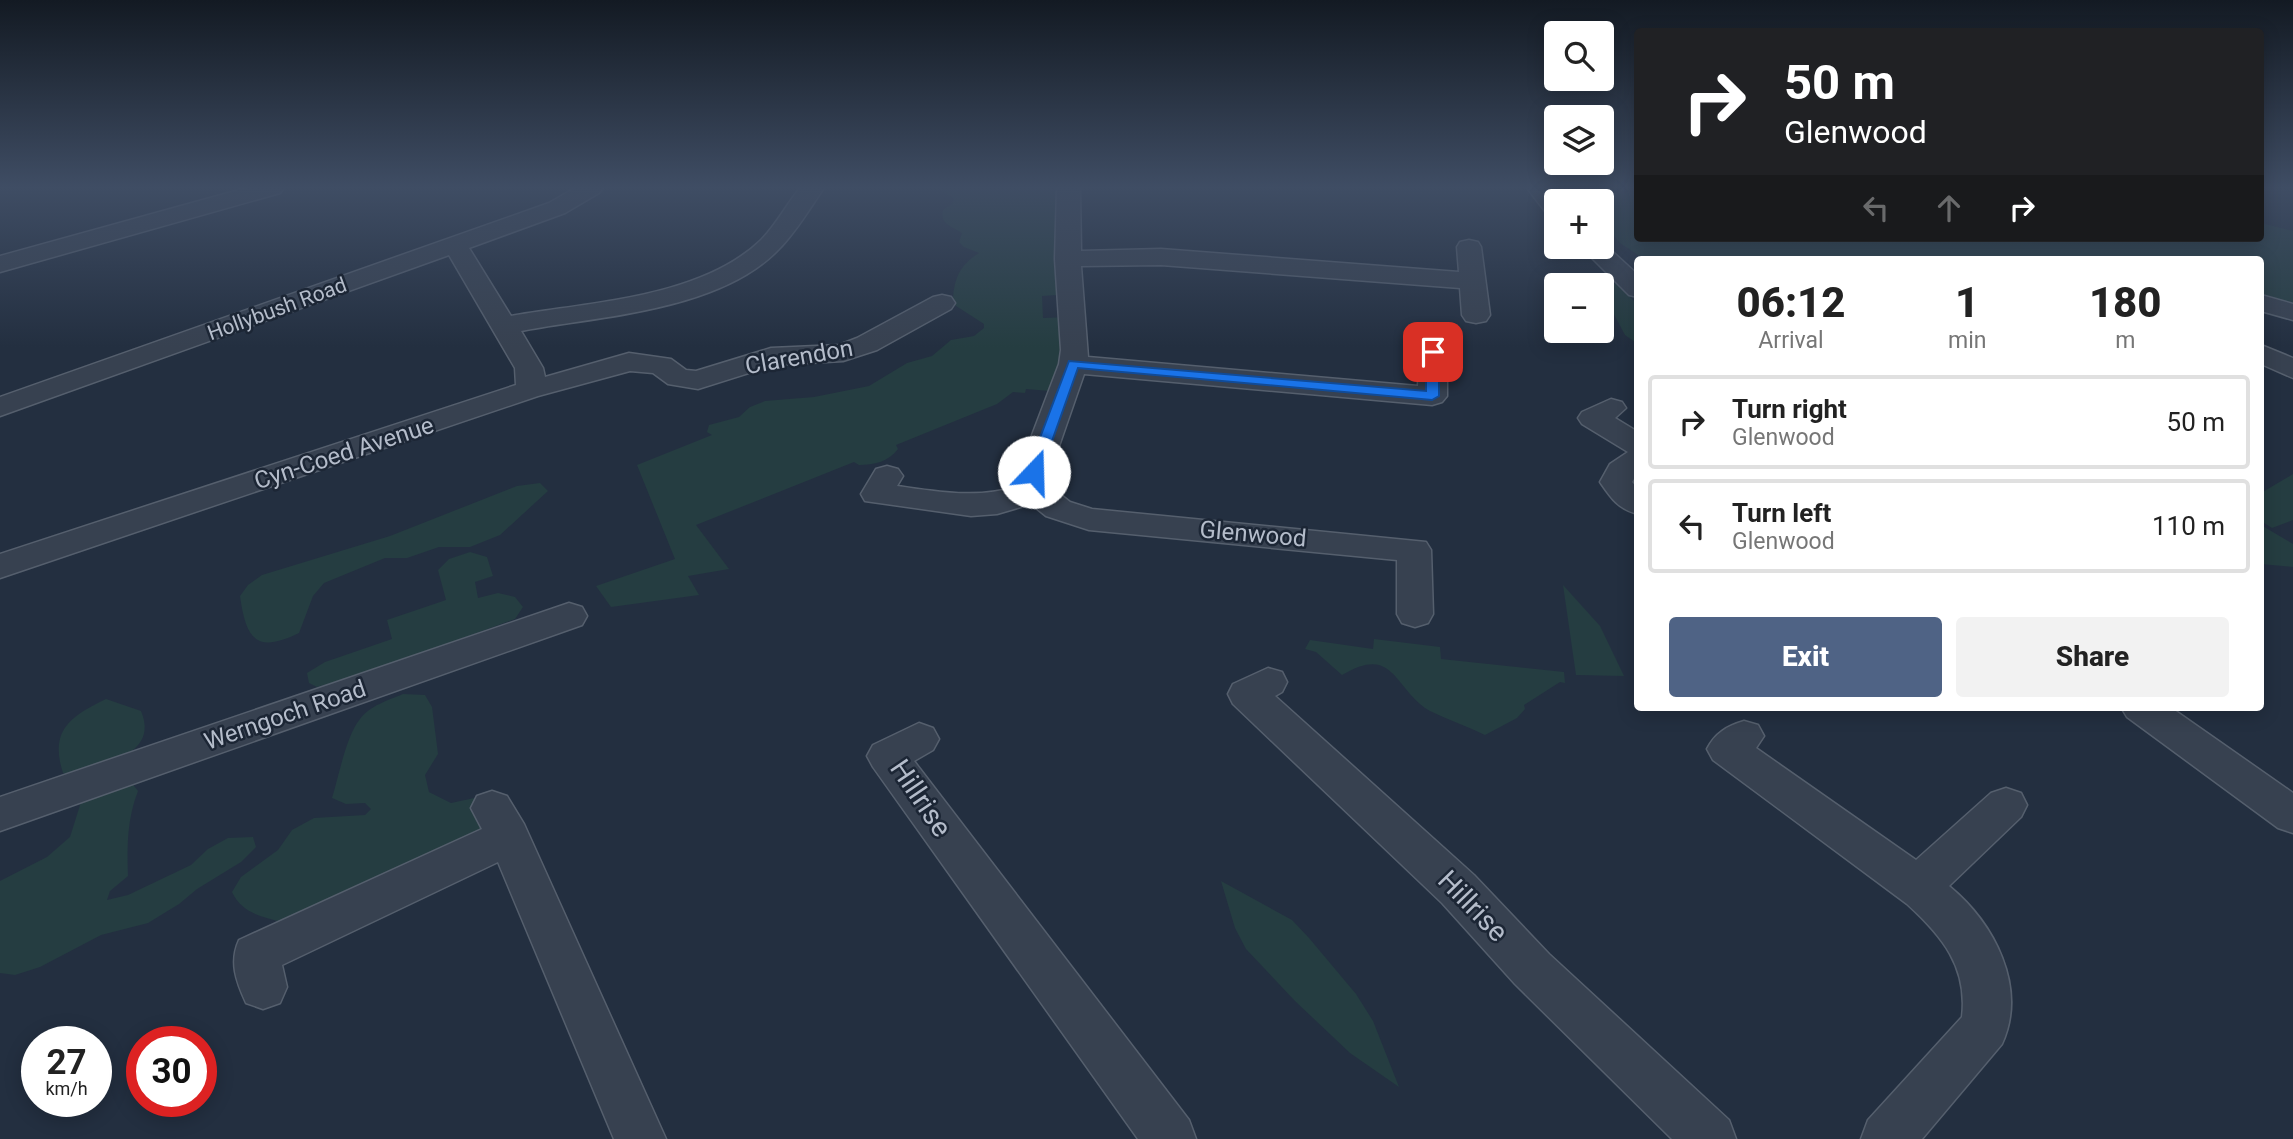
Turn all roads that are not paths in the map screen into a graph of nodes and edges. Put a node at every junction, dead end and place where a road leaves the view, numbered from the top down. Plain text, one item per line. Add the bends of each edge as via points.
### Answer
1 (82, 241) edge
2 (466, 241) edge
3 (772, 241) edge
4 (1068, 241) edge
5 (455, 245) junction
6 (1469, 247) dead end
7 (1606, 259) edge
8 (1068, 260) junction
9 (0, 264) edge
10 (1472, 281) junction
11 (1634, 285) edge
12 (942, 303) dead end
13 (2264, 304) edge
14 (2293, 312) edge
15 (1476, 315) dead end
16 (503, 327) junction
17 (1433, 352) dead end
18 (2264, 354) edge
19 (1073, 364) junction
20 (2293, 369) edge
21 (530, 389) junction
22 (0, 407) edge
23 (1611, 408) dead end
24 (1634, 442) edge
25 (1634, 462) edge
26 (887, 476) dead end
27 (1036, 492) junction
28 (1634, 501) edge
29 (0, 566) edge
30 (1415, 614) dead end
31 (569, 616) dead end
32 (1268, 682) dead end
33 (2147, 711) edge
34 (1744, 736) dead end
35 (919, 739) dead end
36 (2006, 805) dead end
37 (0, 814) edge
38 (2293, 816) edge
39 (1917, 887) junction
40 (263, 987) dead end
41 (636, 1138) edge
42 (1170, 1139) edge
43 (1710, 1139) edge
44 (1886, 1139) edge

1 - 9 street
2 - 5 street, Hollybush Road
3 - 16 street via 740,267 666,296
4 - 8 street
5 - 16 street
5 - 22 street, Hollybush Road
6 - 10 street
7 - 11 street
8 - 10 street via 1161,257
8 - 19 street
10 - 15 street
12 - 21 street, Clarendon via 843,353 771,357 698,380 678,378 661,365 629,362
13 - 14 street
16 - 21 street via 532,377
17 - 19 street via 1432,396
18 - 20 street
19 - 27 street via 1034,472
21 - 29 street, Cyn-Coed Avenue
23 - 24 street via 1593,418
25 - 28 street via 1622,469 1616,482
26 - 27 street via 877,494 971,506
27 - 30 street, Glenwood via 1058,509 1089,519 1414,550
31 - 37 street, Werngoch Road
32 - 43 street, Hillrise via 1247,694 1458,889 1556,993
33 - 38 street
34 - 39 street via 1727,748
35 - 42 street, Hillrise via 887,755
36 - 39 street
39 - 44 street via 1968,939 1981,962 1989,1011 1975,1042
40 - 41 street via 256,955 500,823

